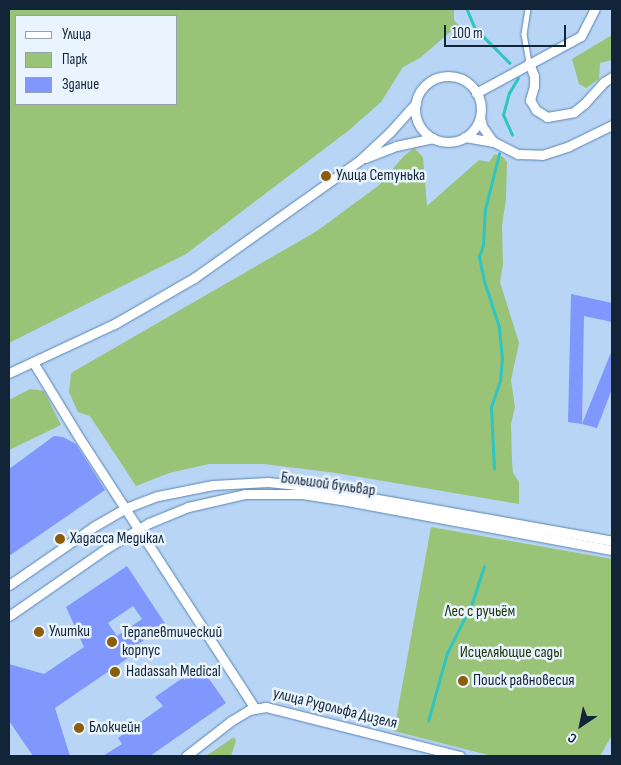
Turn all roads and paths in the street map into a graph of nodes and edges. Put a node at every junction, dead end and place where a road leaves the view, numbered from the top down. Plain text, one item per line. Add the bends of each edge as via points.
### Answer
1 (528, 9) edge
2 (595, 9) edge
3 (529, 63) junction
4 (612, 77) edge
5 (476, 93) junction
6 (416, 103) junction
7 (480, 117) junction
8 (612, 124) edge
9 (465, 137) junction
10 (433, 138) junction
11 (494, 142) junction
12 (360, 160) junction
13 (33, 362) junction
14 (9, 373) edge
15 (126, 508) junction
16 (140, 529) junction
17 (612, 541) edge
18 (612, 550) edge
19 (9, 585) edge
20 (9, 616) edge
21 (255, 708) junction
22 (186, 756) edge
23 (460, 756) edge

1 - 3 lane via 524,34
2 - 3 street via 581,36
3 - 4 street via 534,76 530,100 546,118 574,112
3 - 5 street
5 - 6 street via 462,80 442,77 425,86
5 - 7 street
6 - 10 street via 418,123
6 - 12 street
7 - 9 street
7 - 11 street via 482,126
8 - 11 street via 569,146 542,155 518,154
9 - 10 street via 452,142
9 - 11 street
10 - 12 street via 396,146
12 - 13 street via 194,278 116,323
13 - 14 street
13 - 15 street
15 - 16 street
15 - 17 street, Большой бульвар via 187,489 268,482 347,492
15 - 19 street, Большой бульвар
16 - 18 street, Большой бульвар via 169,514 218,499 273,492 347,501
16 - 20 street, Большой бульвар
16 - 21 street
21 - 22 street, улица Рудольфа Дизеля via 231,721
21 - 23 street, улица Рудольфа Дизеля via 276,708

